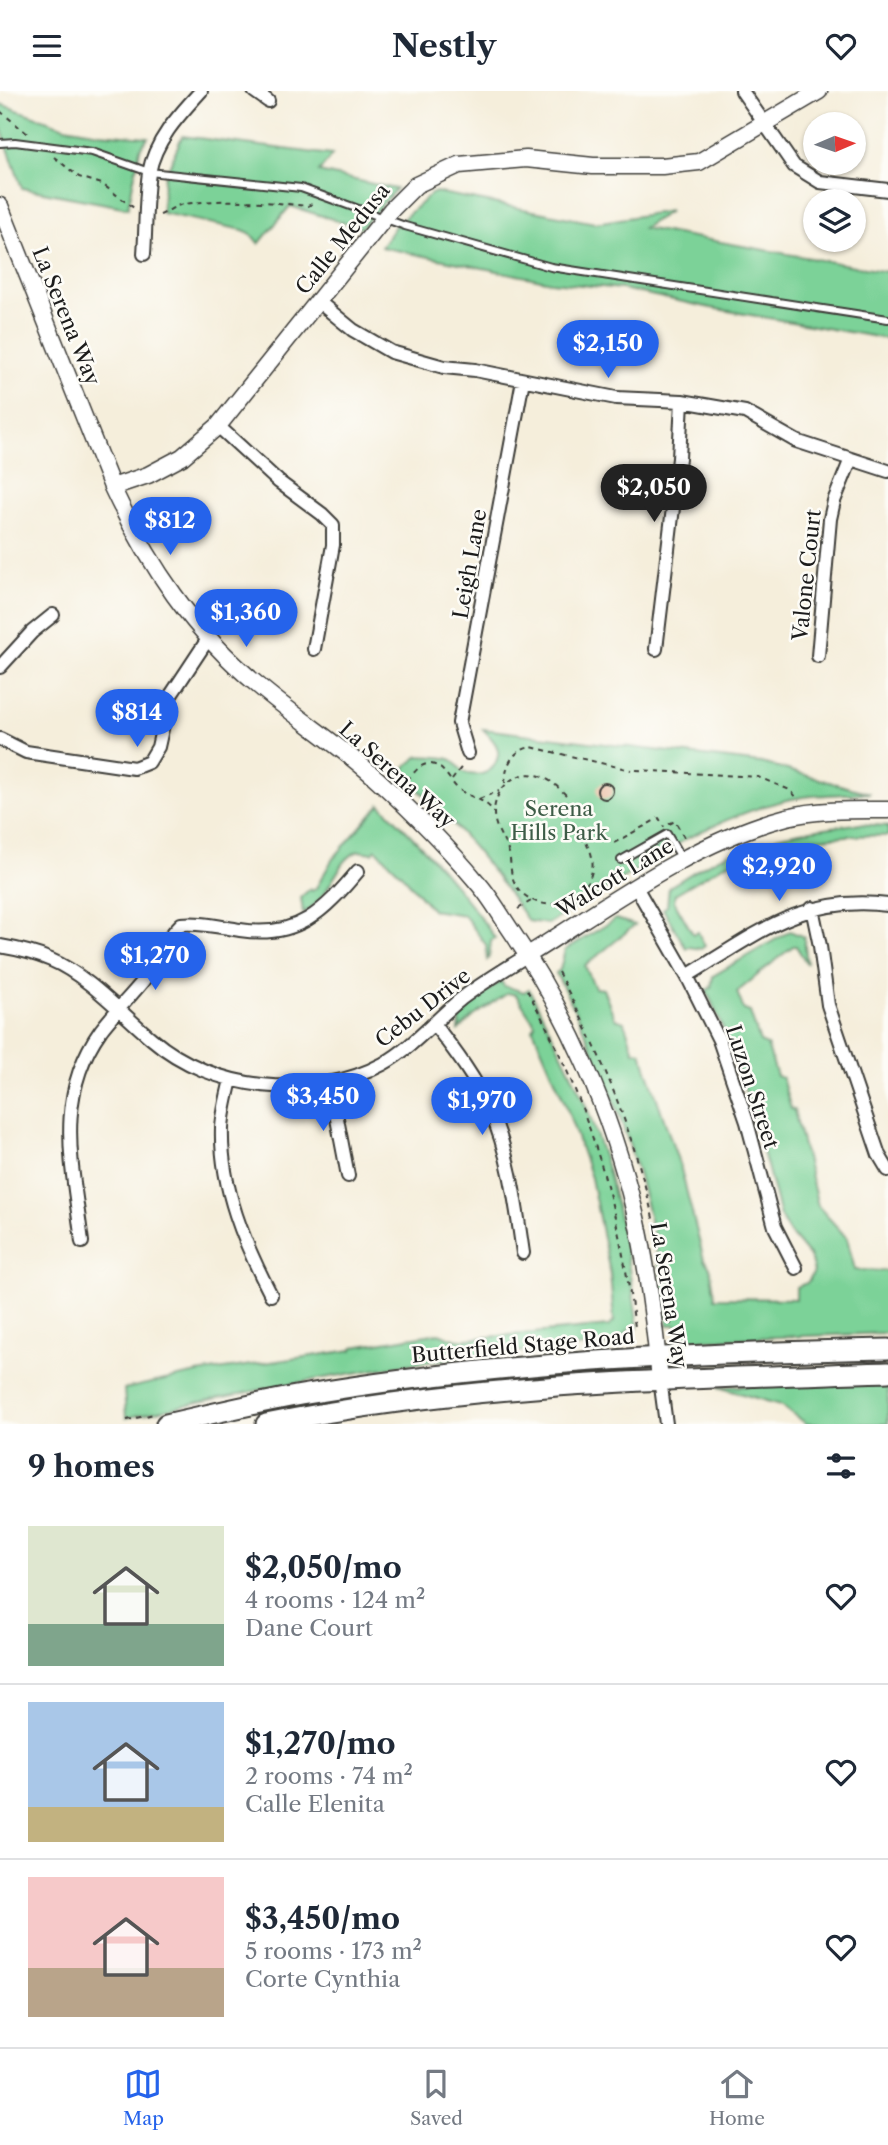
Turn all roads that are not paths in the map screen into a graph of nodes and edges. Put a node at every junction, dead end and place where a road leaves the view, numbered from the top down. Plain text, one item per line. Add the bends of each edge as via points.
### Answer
1 (201, 91) edge
2 (254, 91) edge
3 (742, 91) edge
4 (819, 91) edge
5 (268, 101) dead end
6 (764, 124) junction
7 (0, 143) edge
8 (149, 172) junction
9 (888, 190) edge
10 (0, 206) edge
11 (386, 218) junction
12 (145, 254) dead end
13 (319, 302) junction
14 (888, 319) edge
15 (523, 380) junction
16 (682, 401) junction
17 (218, 426) junction
18 (851, 459) junction
19 (888, 471) edge
20 (112, 487) junction
21 (53, 615) dead end
22 (208, 639) junction
23 (314, 649) dead end
24 (656, 649) dead end
25 (818, 656) dead end
26 (0, 667) edge
27 (0, 739) edge
28 (468, 753) road end
29 (888, 810) edge
30 (621, 860) dead end
31 (682, 861) junction
32 (358, 871) dead end
33 (636, 887) junction
34 (888, 905) edge
35 (812, 908) junction
36 (0, 946) edge
37 (528, 955) junction
38 (687, 977) junction
39 (118, 1009) junction
40 (434, 1024) junction
41 (231, 1080) junction
42 (330, 1082) junction
43 (888, 1170) edge
44 (348, 1177) dead end
45 (82, 1242) dead end
46 (523, 1253) dead end
47 (796, 1268) dead end
48 (271, 1295) dead end
49 (888, 1349) edge
50 (657, 1356) junction
51 (888, 1372) edge
52 (660, 1379) junction
53 (166, 1424) edge
54 (266, 1424) edge
55 (666, 1424) edge

1 - 8 street via 176,119
2 - 5 street
3 - 6 street
4 - 6 main road, Calle Medusa
6 - 9 street via 794,166 820,182
6 - 11 main road, Calle Medusa via 699,162 593,166 526,159 459,165 416,185
7 - 8 lane via 92,152
8 - 11 lane via 301,188
8 - 12 street
10 - 20 main road, La Serena Way
11 - 13 main road, Calle Medusa
11 - 14 lane via 551,267
13 - 15 street via 352,330 391,352 444,367
13 - 17 main road, Calle Medusa
15 - 16 street via 616,398
15 - 28 street, Leigh Lane via 459,723
16 - 18 street via 745,412 796,441
16 - 24 street
17 - 20 main road, Calle Medusa via 182,457
17 - 23 street via 333,524
18 - 19 street
18 - 25 street, Valone Court via 830,519
20 - 22 main road, La Serena Way via 153,565
21 - 26 street
22 - 27 street via 169,698 158,747 149,762 134,768 26,752
22 - 37 main road, La Serena Way via 258,686 377,779 430,830 479,884
29 - 31 main road, Walcott Lane via 790,816 752,827
30 - 31 lane via 667,834
31 - 33 main road, Walcott Lane
32 - 39 street via 317,914 298,926 272,932 181,924
33 - 37 main road, Walcott Lane
33 - 38 street, Luzon Street
34 - 35 street
35 - 38 street via 769,927
35 - 43 street via 828,1005
36 - 39 street, Cebu Drive via 54,961
37 - 40 street, Cebu Drive via 460,1000
37 - 50 main road, La Serena Way via 575,1041 621,1161 645,1261
38 - 47 street, Luzon Street via 733,1076 775,1227
39 - 41 street, Cebu Drive via 156,1042
39 - 45 street via 88,1051 70,1101 68,1133
40 - 42 street, Cebu Drive via 384,1063
40 - 46 street via 490,1110 509,1173
41 - 42 street, Cebu Drive via 286,1086
41 - 48 street via 222,1152 246,1245
42 - 44 street
49 - 50 main road, Butterfield Stage Road
50 - 52 main road, La Serena Way
50 - 53 main road, Butterfield Stage Road via 383,1383
51 - 52 main road, Butterfield Stage Road
52 - 54 main road, Butterfield Stage Road via 470,1392
52 - 55 street, La Serena Way

